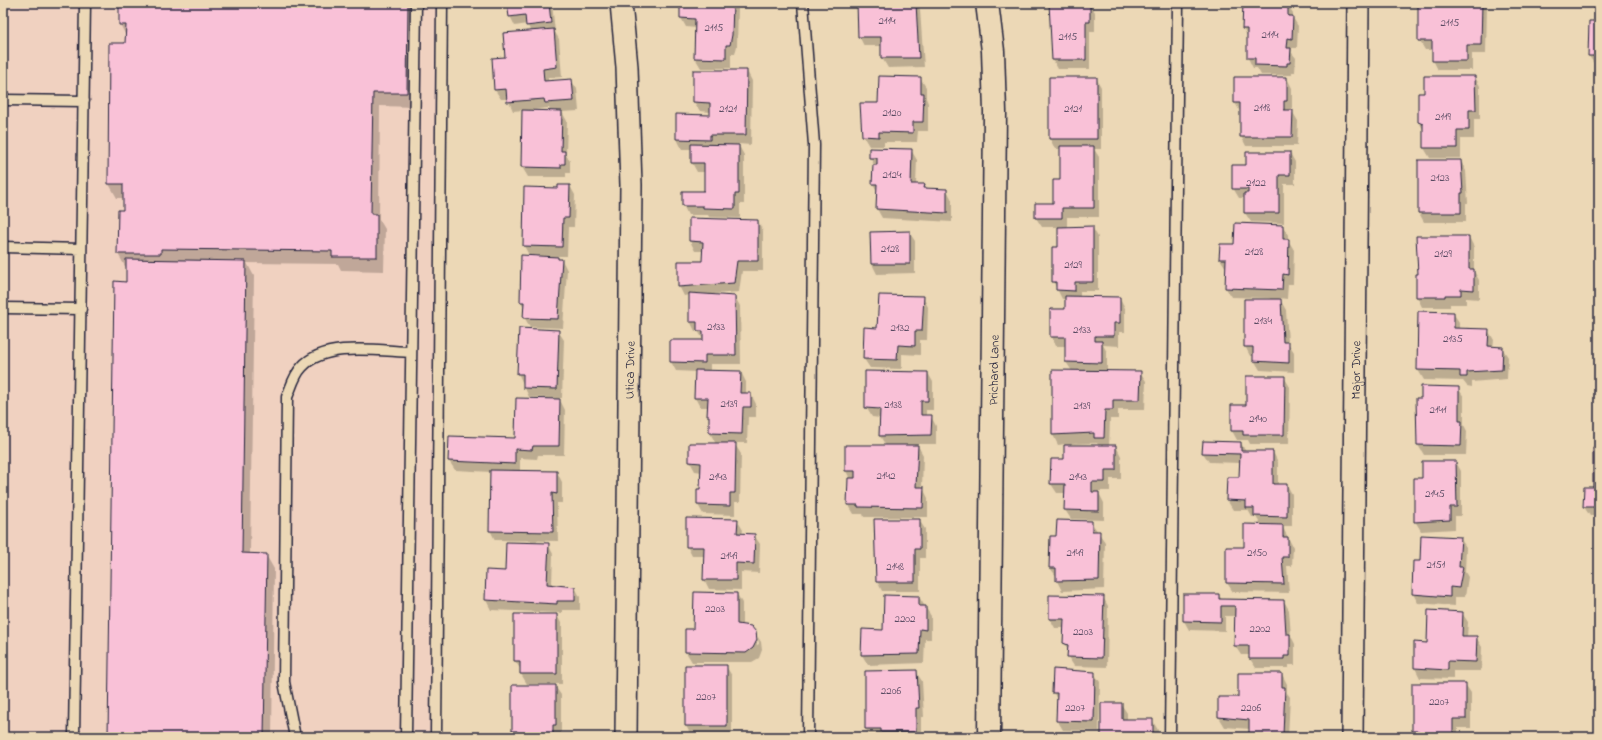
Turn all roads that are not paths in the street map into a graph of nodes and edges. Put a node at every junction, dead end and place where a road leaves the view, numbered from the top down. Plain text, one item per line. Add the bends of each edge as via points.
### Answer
1 (85, 3) edge
2 (416, 3) edge
3 (442, 3) edge
4 (621, 3) edge
5 (803, 3) edge
6 (987, 3) edge
7 (1178, 3) edge
8 (1358, 3) edge
9 (3, 100) edge
10 (84, 101) junction
11 (3, 247) edge
12 (81, 249) junction
13 (3, 308) edge
14 (81, 309) junction
15 (411, 352) junction
16 (74, 737) edge
17 (295, 737) edge
18 (406, 737) edge
19 (436, 737) edge
20 (626, 737) edge
21 (808, 737) edge
22 (989, 737) edge
23 (1170, 737) edge
24 (1352, 737) edge

1 - 10 lane
2 - 15 lane
3 - 19 lane
4 - 20 street, Utica Drive via 627,68 631,185
5 - 21 lane via 814,144
6 - 22 street, Prichard Lane via 993,51 995,112
7 - 23 lane
8 - 24 street, Major Drive
9 - 10 lane
10 - 12 lane
11 - 12 lane
12 - 14 lane
13 - 14 lane
14 - 16 lane
15 - 17 lane via 349,350 331,351 316,356 302,367 287,397 284,682
15 - 18 lane

